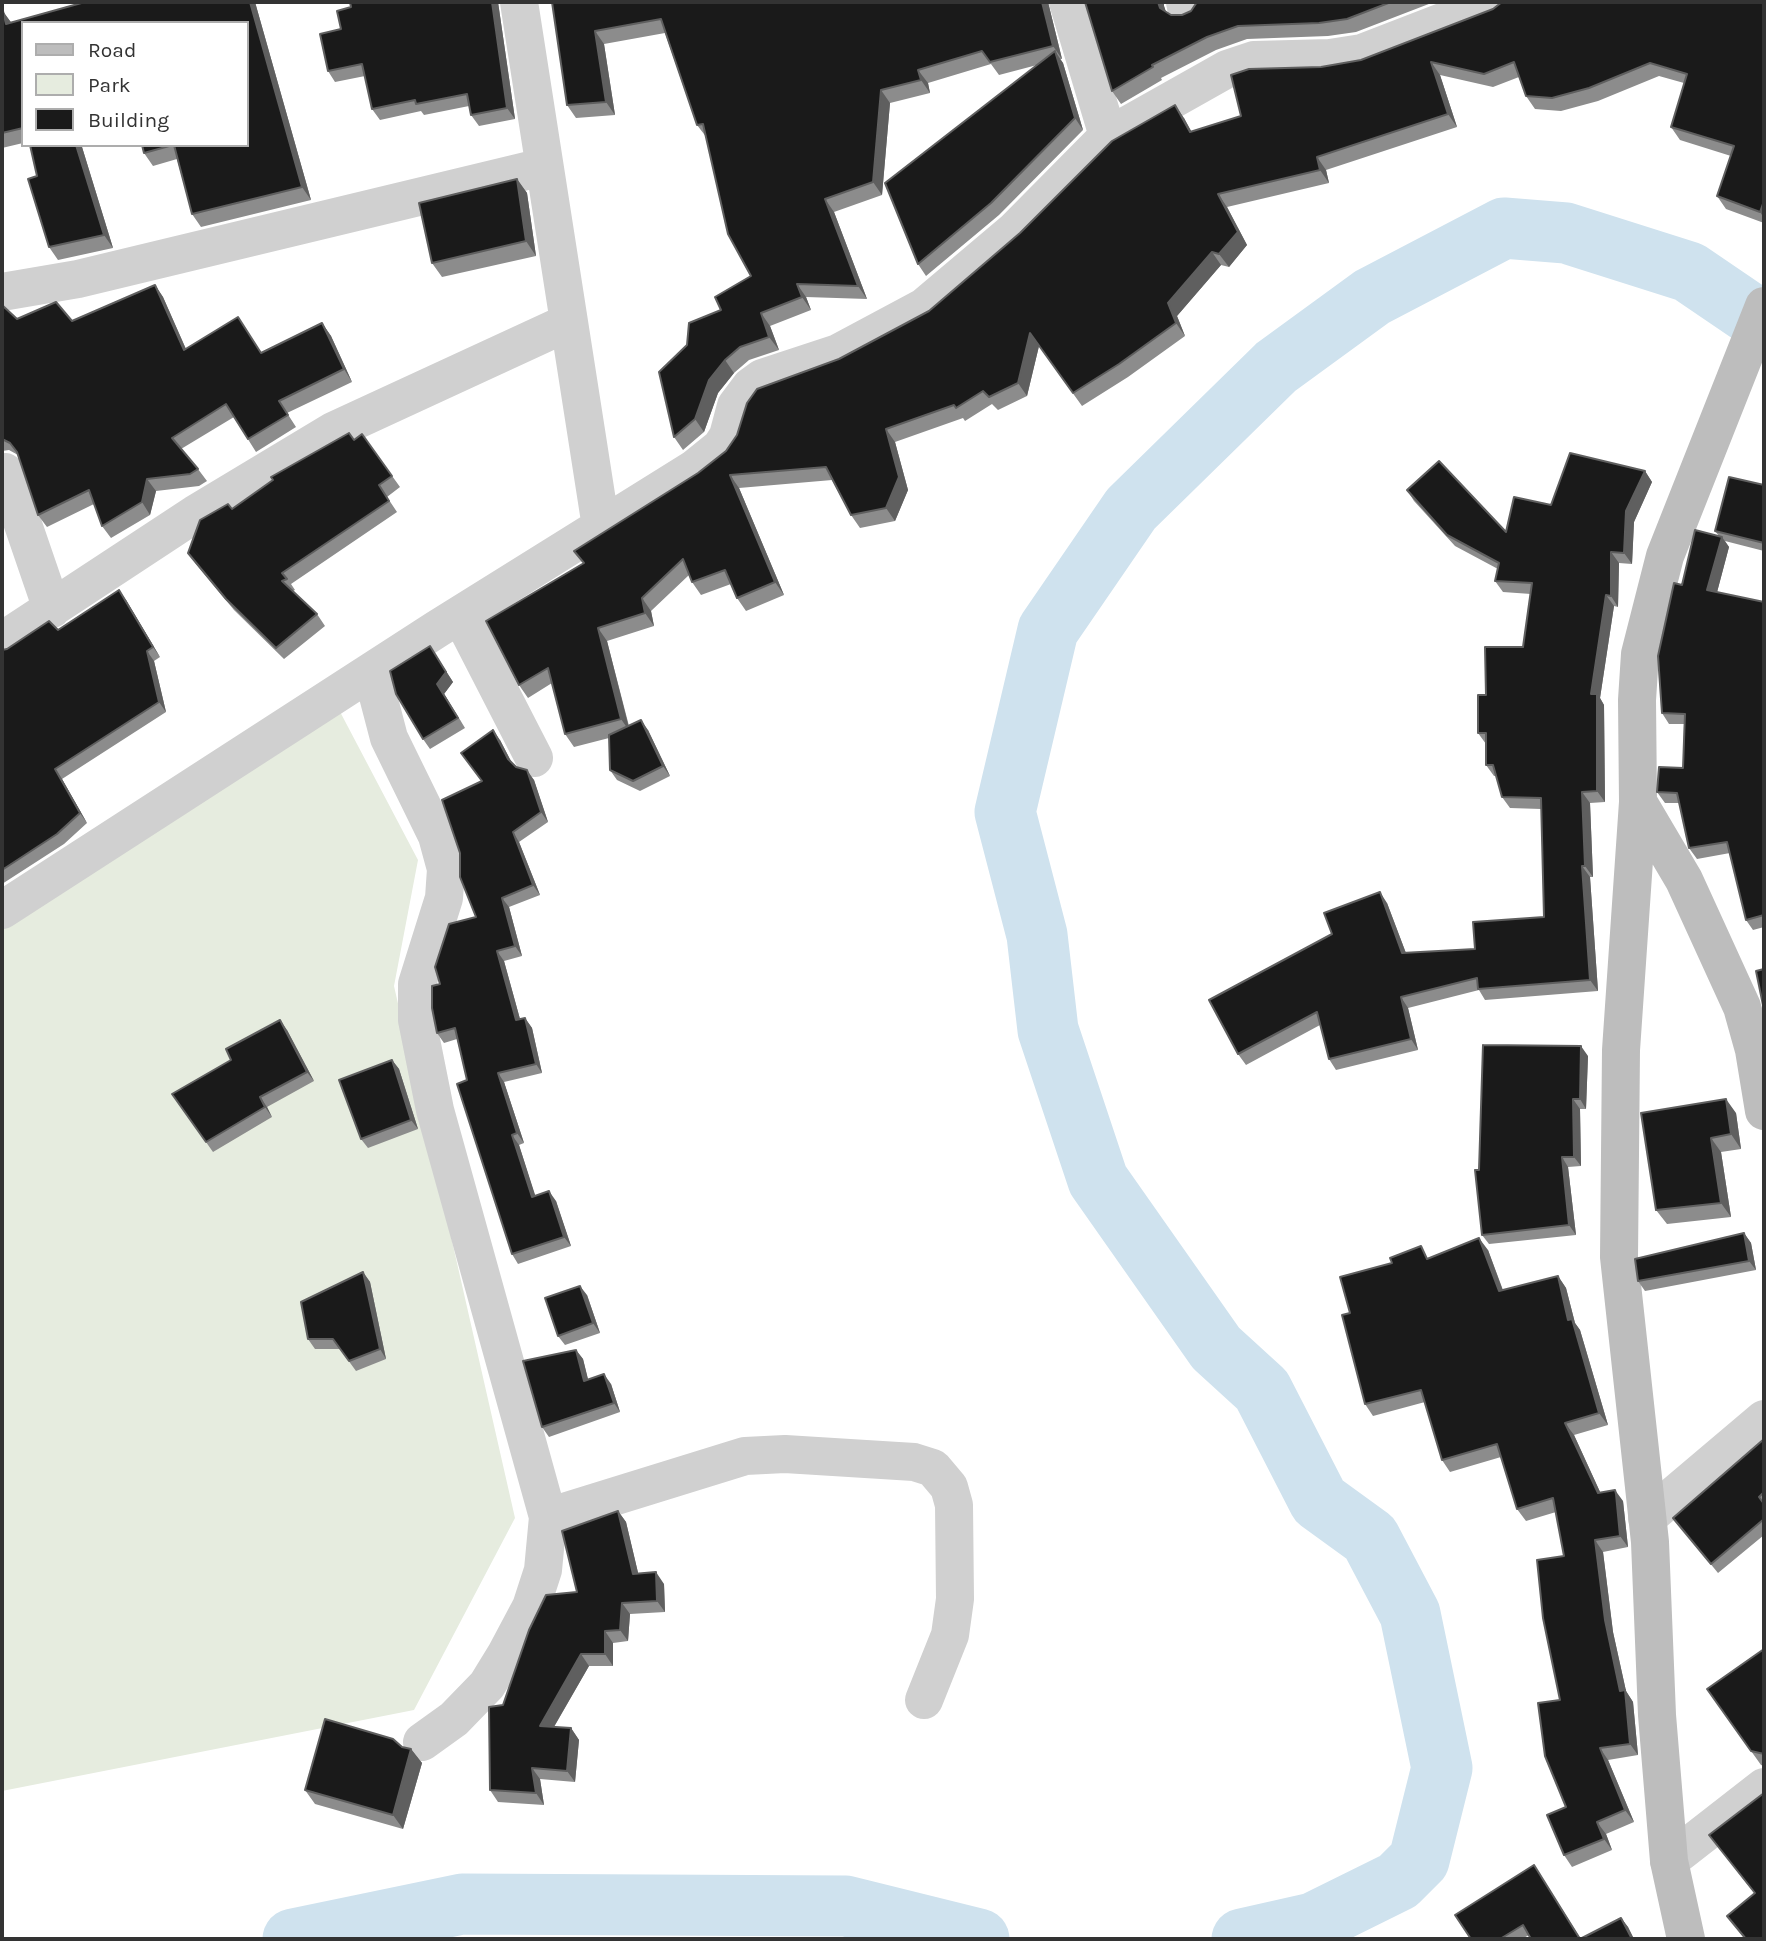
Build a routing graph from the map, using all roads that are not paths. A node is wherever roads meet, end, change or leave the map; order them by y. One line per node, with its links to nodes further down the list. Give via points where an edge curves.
1 (519, 2): 5 (street)
2 (1068, 2): 4 (street)
3 (1494, 2): 4 (street, via 1362,53 1254,60 1227,69)
4 (1108, 136): 10 (street, via 1014,230 924,307 838,353 762,378 742,397 728,436 713,455)
5 (543, 167): 6 (street, via 78,279); 8 (street)
6 (2, 292)
7 (1764, 306): 16 (street, via 1665,556 1640,654)
8 (567, 323): 10 (street); 11 (street, via 333,431 194,514)
9 (5, 472): 11 (street)
10 (601, 527): 12 (street)
11 (52, 609): 13 (street)
12 (461, 616): 14 (street); 15 (street)
13 (2, 641)
14 (372, 673): 17 (street); 21 (street, via 389,738 438,836 446,869 444,898 417,984 417,1020 435,1110)
15 (534, 758)
16 (1638, 802): 18 (street, via 1684,880); 22 (street, via 1621,1050 1618,1193 1619,1257)
17 (2, 909)
18 (1759, 1049): 19 (street)
19 (1764, 1111)
20 (1764, 1419): 22 (street)
21 (548, 1517): 23 (street, via 745,1456 901,1461 933,1468 949,1487 954,1506 956,1599 950,1635); 24 (street, via 543,1570 531,1606 506,1654 486,1685)
22 (1647, 1518): 26 (street)
23 (924, 1700)
24 (422, 1742)
25 (1764, 1787): 26 (street)
26 (1669, 1861): 27 (street)
27 (1686, 1939)

